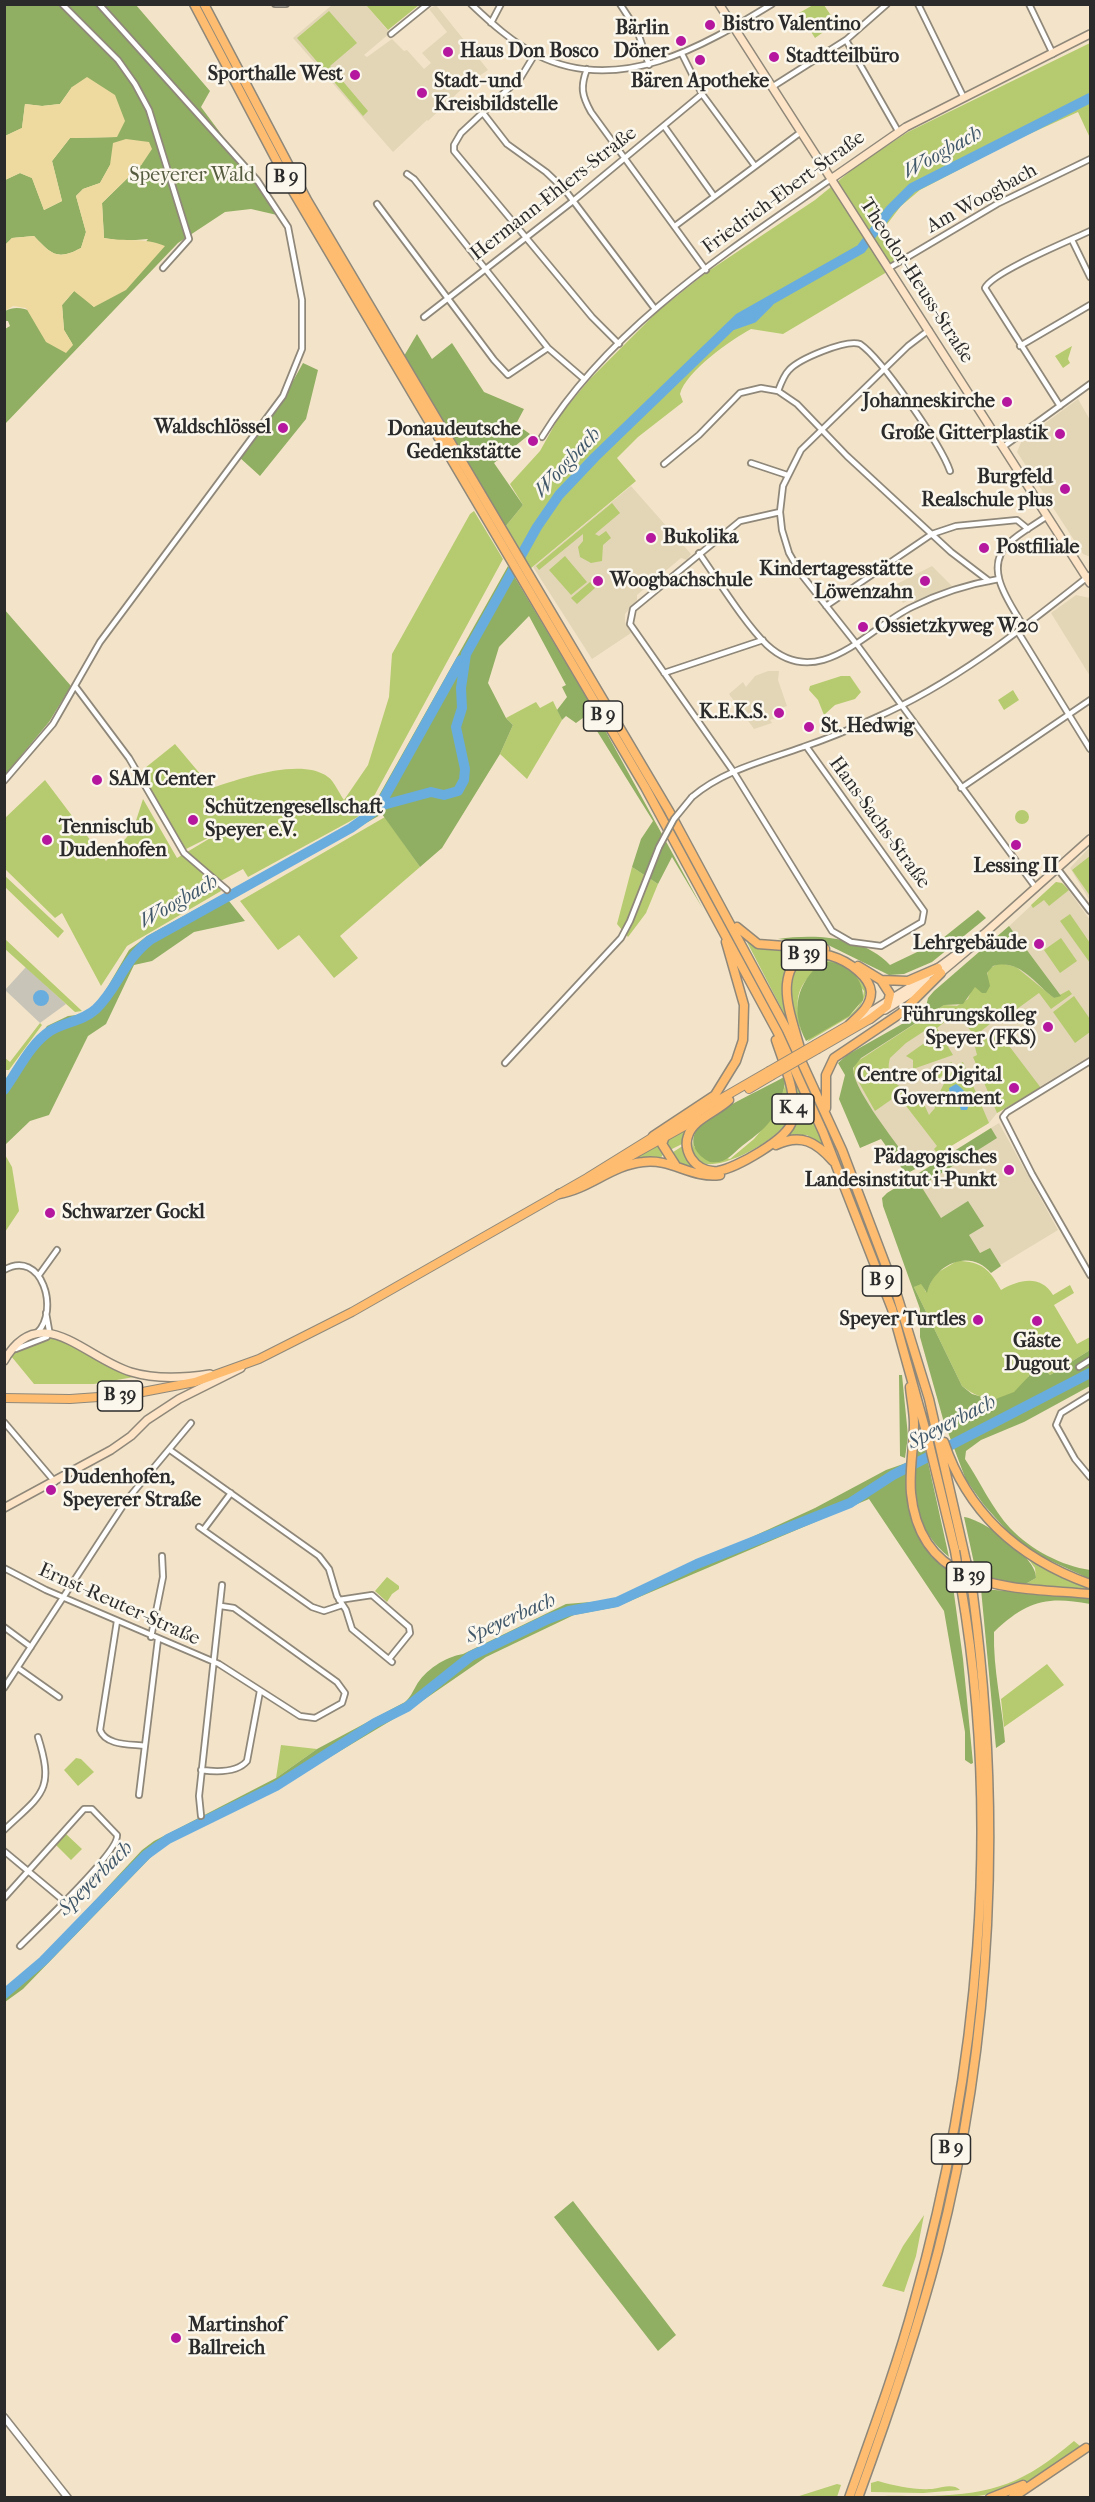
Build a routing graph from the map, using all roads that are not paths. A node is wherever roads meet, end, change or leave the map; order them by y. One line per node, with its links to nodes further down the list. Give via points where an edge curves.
1 (62, 4): 45 (street, via 118,60 148,110 189,238)
2 (99, 4): 86 (street, via 257,180 288,227 302,300 302,349 283,396 100,642)
3 (194, 4): 56 (highway, B 9, via 291,188)
4 (204, 4): 56 (highway, B 9)
5 (275, 4): 6 (street)
6 (286, 4)
7 (428, 4): 18 (street)
8 (471, 4): 16 (street)
9 (501, 4): 16 (street)
10 (620, 4): 24 (street, via 637,30)
11 (719, 4): 17 (main road, Theodor-Heuss-Straße)
12 (772, 4): 17 (street)
13 (887, 4): 20 (street)
14 (918, 4): 28 (street)
15 (1029, 4): 23 (street)
16 (491, 23): 21 (street)
17 (734, 28): 22 (street); 26 (main road, Theodor-Heuss-Straße)
18 (391, 34)
19 (1090, 34): 23 (main road, Friedrich-Ebert-Straße)
20 (846, 40): 26 (street); 31 (street)
21 (535, 54): 25 (street); 29 (street, via 521,77)
22 (682, 54): 24 (street); 27 (street)
23 (1053, 54): 28 (main road, Friedrich-Ebert-Straße)
24 (649, 65): 25 (street)
25 (587, 69): 33 (street, via 581,83 582,95)
26 (772, 87): 32 (main road, Theodor-Heuss-Straße)
27 (702, 94): 30 (street, Hermann-Ehlers-Straße); 35 (street)
28 (964, 98): 31 (main road, Friedrich-Ebert-Straße)
29 (483, 112): 39 (street, via 507,144 551,176); 43 (street, via 461,133 454,148)
30 (664, 126): 33 (street, Hermann-Ehlers-Straße); 38 (street)
31 (898, 131): 37 (main road, Friedrich-Ebert-Straße)
32 (801, 132): 35 (street); 37 (main road, Theodor-Heuss-Straße)
33 (625, 157): 39 (street, Hermann-Ehlers-Straße); 41 (street)
34 (1090, 159): 47 (street, Am Woogbach, via 996,204)
35 (755, 166): 38 (street)
36 (407, 174): 46 (street)
37 (831, 178): 47 (main road, Theodor-Heuss-Straße); 48 (street, Friedrich-Ebert-Straße)
38 (714, 196): 41 (street)
39 (573, 201): 43 (street, Hermann-Ehlers-Straße); 52 (street)
40 (377, 204): 50 (street)
41 (675, 226): 48 (street)
42 (1090, 231): 44 (street)
43 (525, 238): 46 (street, Hermann-Ehlers-Straße); 55 (street)
44 (1072, 240): 49 (street); 57 (street, via 996,277 985,288)
45 (163, 268)
46 (485, 268): 50 (street, Hermann-Ehlers-Straße); 58 (street)
47 (889, 268): 54 (main road, Theodor-Heuss-Straße)
48 (705, 270): 52 (street, Friedrich-Ebert-Straße)
49 (1090, 277)
50 (447, 299): 53 (street, Hermann-Ehlers-Straße); 58 (street, via 508,375)
51 (1090, 305): 57 (street)
52 (655, 309): 55 (street, Friedrich-Ebert-Straße)
53 (424, 317)
54 (929, 330): 60 (street); 67 (main road, Theodor-Heuss-Straße)
55 (619, 344): 61 (street, Friedrich-Ebert-Straße)
56 (387, 346): 59 (highway, B 9)
57 (1020, 346): 64 (street)
58 (548, 348): 61 (street)
59 (398, 366): 100 (highway, B 9, via 498,524); 101 (highway, B 9)
60 (884, 370): 63 (street, via 864,347 850,342 798,363 784,377); 65 (street); 70 (street, via 940,449)
61 (584, 379): 66 (street, Friedrich-Ebert-Straße)
62 (1090, 384): 64 (street)
63 (778, 391): 65 (street); 69 (street, via 761,388 740,393)
64 (1060, 406): 67 (street)
65 (822, 430): 71 (street, via 801,450); 75 (street)
66 (542, 437)
67 (1003, 447): 73 (main road, Theodor-Heuss-Straße)
68 (751, 463): 71 (street)
69 (664, 464)
70 (950, 471)
71 (787, 475): 72 (street)
72 (780, 512): 76 (street, via 740,521); 80 (street, via 789,553)
73 (1047, 516): 74 (street); 78 (main road, Theodor-Heuss-Straße)
74 (1028, 529): 75 (street, via 1017,520 956,526); 77 (street, via 1000,554)
75 (932, 534): 79 (street); 80 (street)
76 (699, 554): 83 (street); 85 (street, via 630,615 630,624)
77 (999, 579): 79 (street); 81 (street)
78 (1089, 579): 81 (street)
79 (989, 581): 84 (street, via 914,606)
80 (826, 606): 84 (street)
81 (1024, 627): 82 (street)
82 (1018, 632): 88 (street, via 955,676); 89 (street)
83 (763, 640): 84 (street, via 788,659 805,662 826,660); 85 (street)
84 (858, 645): 88 (street)
85 (664, 673): 92 (street)
86 (75, 686): 93 (street, via 53,724); 98 (street, via 129,758 183,852)
87 (1090, 700): 89 (street)
88 (902, 705): 90 (street); 94 (street)
89 (1070, 714): 91 (street); 94 (street)
90 (806, 746): 92 (street); 92 (street, Hans-Sachs-Straße, via 924,911 924,919 881,946 851,942 832,931)
91 (1090, 749)
92 (733, 771): 110 (street, bridge, via 692,797 674,819 621,938)
93 (4, 781)
94 (961, 788): 97 (street)
95 (1090, 838): 96 (main road, K 4)
96 (1057, 868): 97 (main road, K 4); 99 (street)
97 (1036, 888): 102 (main road, K 4)
98 (227, 890)
99 (1090, 912)
100 (729, 919): 103 (highway, B 9, via 758,944 825,949); 111 (highway, B 9)
101 (724, 929): 105 (highway, B 9); 116 (highway, B 39, via 744,1005 743,1040 736,1061 715,1095)
102 (939, 971): 103 (highway, B 9, via 908,981); 104 (main road, K 4); 106 (main road, K 4); 114 (highway, K 4, via 901,1012 834,1058 826,1075)
103 (881, 980): 104 (highway, via 890,994)
104 (890, 1002): 106 (highway); 107 (main road, K 4)
105 (766, 1011): 113 (highway, K 4, via 792,1092 790,1127 782,1137 738,1163 720,1171 706,1170 695,1164 687,1150 688,1134 693,1126); 118 (highway, B 9)
106 (870, 1019): 108 (main road, B 39)
107 (849, 1025): 108 (main road, B 39); 111 (highway, B 39, via 866,1009 871,998 867,979 858,970 823,953 807,953 796,960 786,986)
108 (817, 1047): 112 (main road, B 39, bridge)
109 (1090, 1061): 125 (street, via 1003,1117)
110 (505, 1063)
111 (807, 1073): 114 (highway, B 9)
112 (770, 1074): 113 (main road, B 39); 115 (main road, B 39)
113 (729, 1101): 117 (main road, B 39)
114 (826, 1114): 137 (highway, B 9, via 883,1255)
115 (678, 1123): 116 (main road, B 39); 117 (highway, B 39)
116 (653, 1136): 120 (main road, B 39)
117 (663, 1139): 119 (highway, via 664,1150); 120 (main road, B 39)
118 (837, 1165): 119 (highway, B 39, via 816,1144 800,1139 785,1141 720,1175 706,1177); 132 (highway, B 9, via 874,1258)
119 (676, 1166): 120 (highway, B 39, via 650,1161)
120 (606, 1169): 121 (highway, B 39)
121 (559, 1194): 129 (main road, B 39, via 321,1329)
122 (57, 1250): 124 (street)
123 (4, 1270): 124 (street, via 24,1266)
124 (39, 1275): 126 (street, via 46,1289)
125 (1090, 1275)
126 (47, 1311): 127 (street); 128 (street)
127 (37, 1333): 128 (main road); 130 (main road, via 16,1342)
128 (49, 1333): 130 (street, via 45,1338 23,1344); 134 (main road, via 143,1375 179,1378)
129 (259, 1359): 134 (main road, B 39); 143 (main road, via 179,1399 111,1450)
130 (5, 1360)
131 (1090, 1360): 133 (street)
132 (909, 1366): 141 (highway, B 9, via 928,1439); 150 (highway, B 39, via 914,1423 911,1493 922,1529 940,1556 966,1576 995,1586)
133 (1079, 1367)
134 (232, 1370): 136 (main road, B 39, via 195,1382 127,1395)
135 (1090, 1395): 142 (street, via 1061,1413 1056,1425)
136 (4, 1398)
137 (929, 1399): 141 (highway, B 39)
138 (4, 1422): 143 (street)
139 (191, 1423): 140 (street)
140 (170, 1450): 144 (street); 151 (street, via 126,1501)
141 (943, 1463): 148 (highway, B 39, via 1003,1535 1048,1566); 166 (highway, B 9, bridge); 166 (highway, B 9, bridge, via 973,1595)
142 (1090, 1477)
143 (55, 1483): 145 (main road)
144 (231, 1493): 152 (street, via 319,1556 329,1569); 152 (street, via 201,1528 316,1609 333,1609)
145 (4, 1508)
146 (162, 1556): 156 (street, via 163,1577)
147 (4, 1568): 151 (street, Ernst-Reuter-Straße)
148 (1090, 1584)
149 (222, 1585): 153 (street)
150 (1090, 1594)
151 (63, 1598): 154 (street, Ernst-Reuter-Straße); 158 (street)
152 (341, 1602): 152 (street, via 372,1595 409,1627 410,1633 391,1660 352,1629)
153 (221, 1606): 159 (street); 162 (street, via 234,1608 337,1682 345,1697 332,1711 310,1719)
154 (117, 1621): 156 (street, Ernst-Reuter-Straße); 165 (street, via 100,1730 109,1741)
155 (4, 1627): 158 (street)
156 (151, 1636): 157 (street, Ernst-Reuter-Straße)
157 (158, 1639): 159 (street, Ernst-Reuter-Straße); 165 (street)
158 (31, 1647): 160 (street)
159 (212, 1662): 162 (street); 167 (street, Ernst-Reuter-Straße)
160 (18, 1668): 161 (street); 163 (street)
161 (4, 1688)
162 (260, 1691): 167 (street, via 247,1761 232,1770)
163 (59, 1697)
164 (38, 1737): 171 (street, via 47,1777 44,1789)
165 (146, 1746): 169 (street)
166 (983, 1746): 168 (highway, B 9)
167 (201, 1770): 170 (street, Ernst-Reuter-Straße)
168 (984, 1773): 181 (highway, B 9, via 977,1956 946,2176 914,2304); 182 (highway, B 9, via 990,1875 985,1968 955,2178 924,2304)
169 (139, 1795)
170 (201, 1816)
171 (4, 1830)
172 (4, 1851): 173 (street)
173 (27, 1871): 174 (street); 175 (street); 175 (street, via 81,1812 92,1809 114,1832 117,1842)
174 (4, 1898)
175 (64, 1901): 176 (street)
176 (20, 1946)
177 (4, 2417): 180 (street)
178 (1088, 2446): 179 (highway)
179 (1040, 2478): 183 (highway); 184 (highway)
180 (68, 2498)
181 (849, 2498)
182 (858, 2498)
183 (990, 2498)
184 (1012, 2498)

